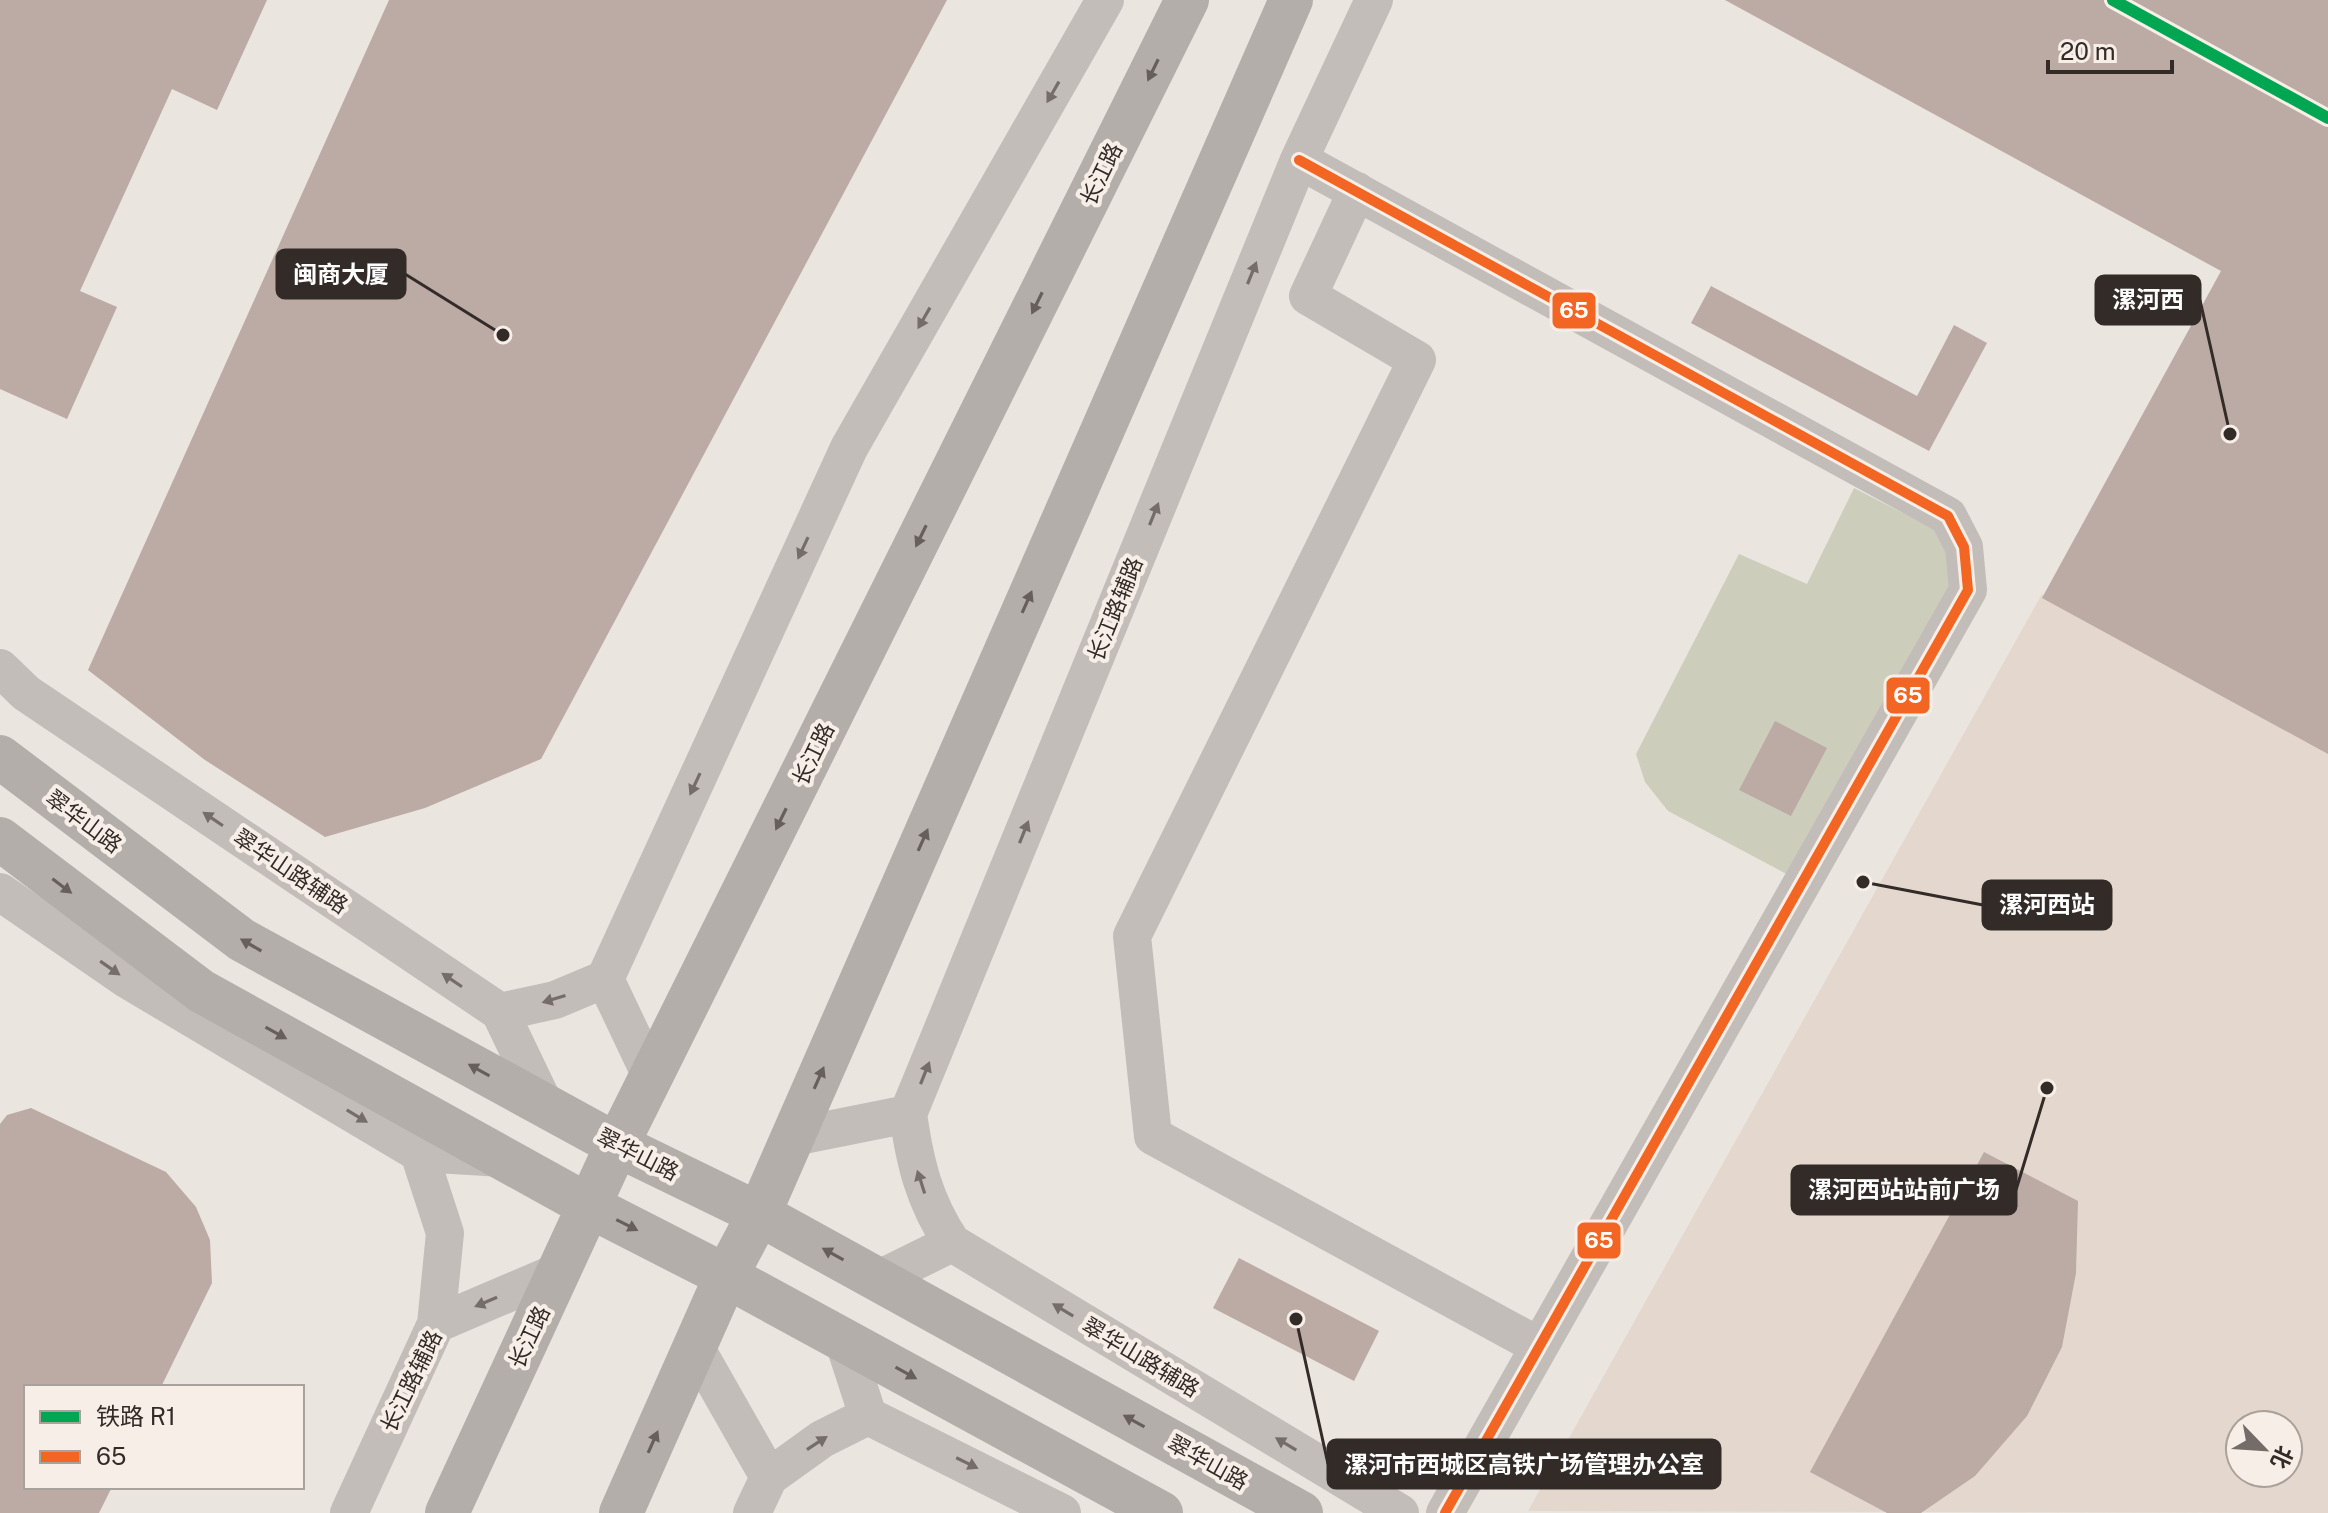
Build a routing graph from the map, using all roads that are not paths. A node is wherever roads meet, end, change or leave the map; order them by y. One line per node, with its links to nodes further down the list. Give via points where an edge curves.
1 (1105, 0): 11 (street, one-way to 11, via 849,448)
2 (1187, 0): 13 (main road, 长江路, one-way to 13)
3 (1291, 0): 16 (main road, one-way to 3)
4 (1374, 0): 5 (street, 长江路辅路)
5 (1299, 160): 6 (street); 15 (street, 长江路辅路, one-way to 5)
6 (1357, 191): 28 (street, via 1308,296 1417,360 1132,936 1153,1136); 28 (street, via 1948,516 1964,547 1968,590)
7 (0, 668): 12 (street, 翠华山路辅路, one-way to 7, via 26,693)
8 (0, 757): 14 (main road, 翠华山路, one-way to 8, via 242,940)
9 (0, 839): 19 (main road, one-way to 19, via 201,991)
10 (0, 892): 18 (street, one-way to 18, via 128,980)
11 (605, 979): 12 (street, one-way to 12, via 555,1000); 13 (street)
12 (500, 1012): 14 (street)
13 (652, 1078): 17 (main road, 长江路)
14 (545, 1106): 17 (main road, 翠华山路)
15 (908, 1114): 16 (street); 22 (street, one-way to 15, via 931,1213 917,1173)
16 (793, 1137): 21 (main road)
17 (617, 1145): 20 (main road, 长江路); 21 (main road, 翠华山路)
18 (419, 1153): 19 (street); 26 (street, via 445,1233)
19 (505, 1158): 20 (main road)
20 (589, 1206): 23 (main road, 长江路); 24 (main road, one-way to 24)
21 (759, 1214): 24 (main road); 25 (main road, 翠华山路, one-way to 21)
22 (952, 1243): 25 (street); 39 (street, 翠华山路辅路, one-way to 22)
23 (558, 1272): 26 (street, 长江路辅路, one-way to 26); 33 (main road, 长江路)
24 (726, 1276): 27 (main road); 29 (main road)
25 (879, 1279): 38 (main road, 翠华山路, one-way to 25)
26 (436, 1324): 32 (street, 长江路辅路)
27 (843, 1339): 30 (street); 37 (main road, one-way to 37)
28 (1537, 1345): 40 (street)
29 (695, 1347): 31 (street); 34 (main road, one-way to 29)
30 (868, 1416): 31 (street, one-way to 30, via 822,1439); 36 (street, one-way to 36)
31 (769, 1477): 35 (street)
32 (349, 1513)
33 (447, 1513)
34 (621, 1513)
35 (752, 1513)
36 (1062, 1513)
37 (1161, 1513)
38 (1301, 1513)
39 (1400, 1513)
40 (1445, 1513)

